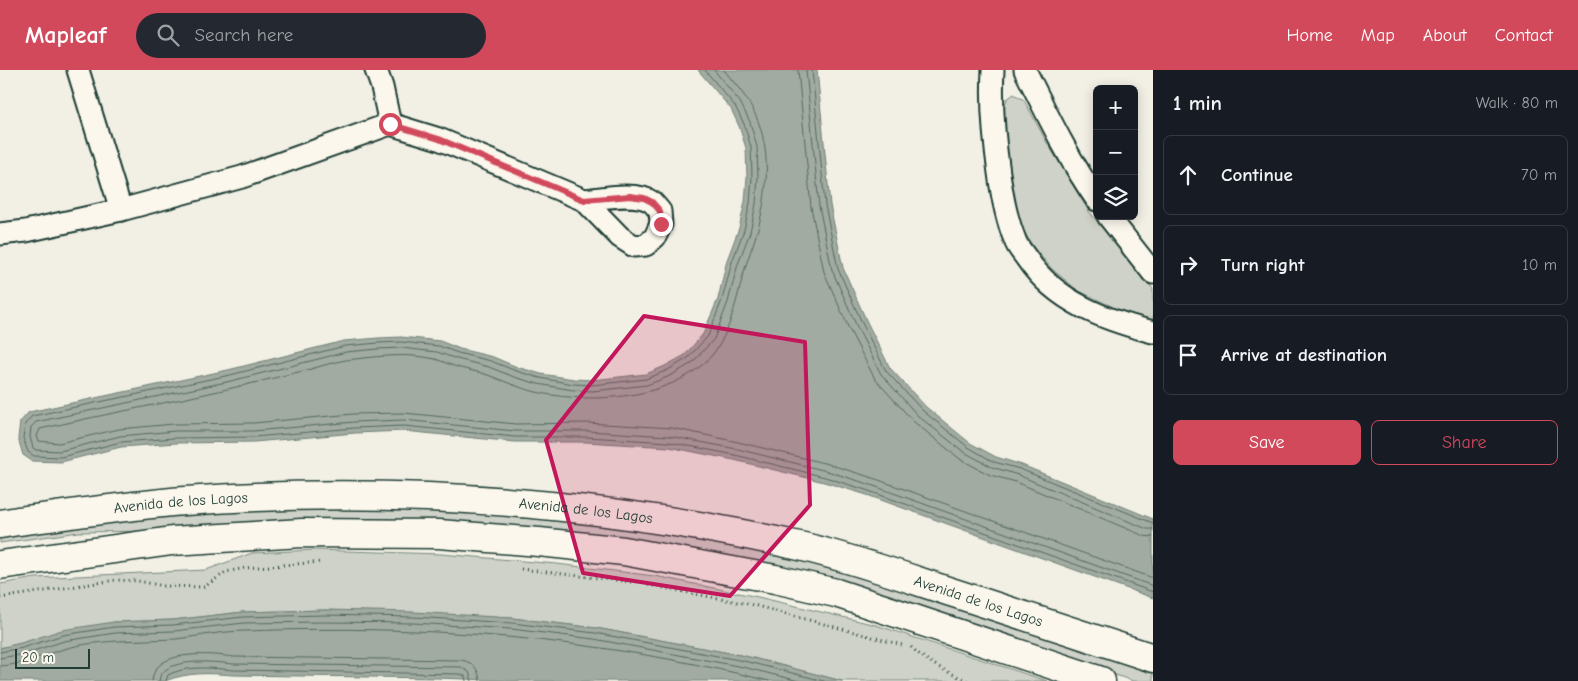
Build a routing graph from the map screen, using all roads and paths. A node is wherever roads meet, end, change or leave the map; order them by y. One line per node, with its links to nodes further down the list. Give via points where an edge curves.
1 (78, 70): 8 (street)
2 (376, 70): 5 (street)
3 (993, 70): 12 (street, via 994,141 1004,206 1015,242 1034,270 1057,292 1086,310)
4 (1025, 70): 6 (street)
5 (390, 124): 7 (street, via 439,139); 8 (street, via 242,177)
6 (1093, 194)
7 (584, 200)
8 (121, 210): 10 (street)
9 (1111, 220): 11 (street)
10 (0, 234)
11 (1153, 273)
12 (1153, 332)
13 (0, 524): 20 (street, Avenida de los Lagos, via 184,501 324,495 578,507 701,526 806,548)
14 (324, 562): 17 (path, via 245,568 226,572 204,587 116,580)
15 (0, 565): 22 (street, via 172,541 302,533 439,534 540,542 633,553 836,593)
16 (513, 568): 18 (path, via 638,583 753,605)
17 (0, 598)
18 (911, 647): 19 (path); 21 (path, via 923,658)
19 (920, 649)
20 (1153, 658)
21 (968, 681)
22 (1100, 681)

